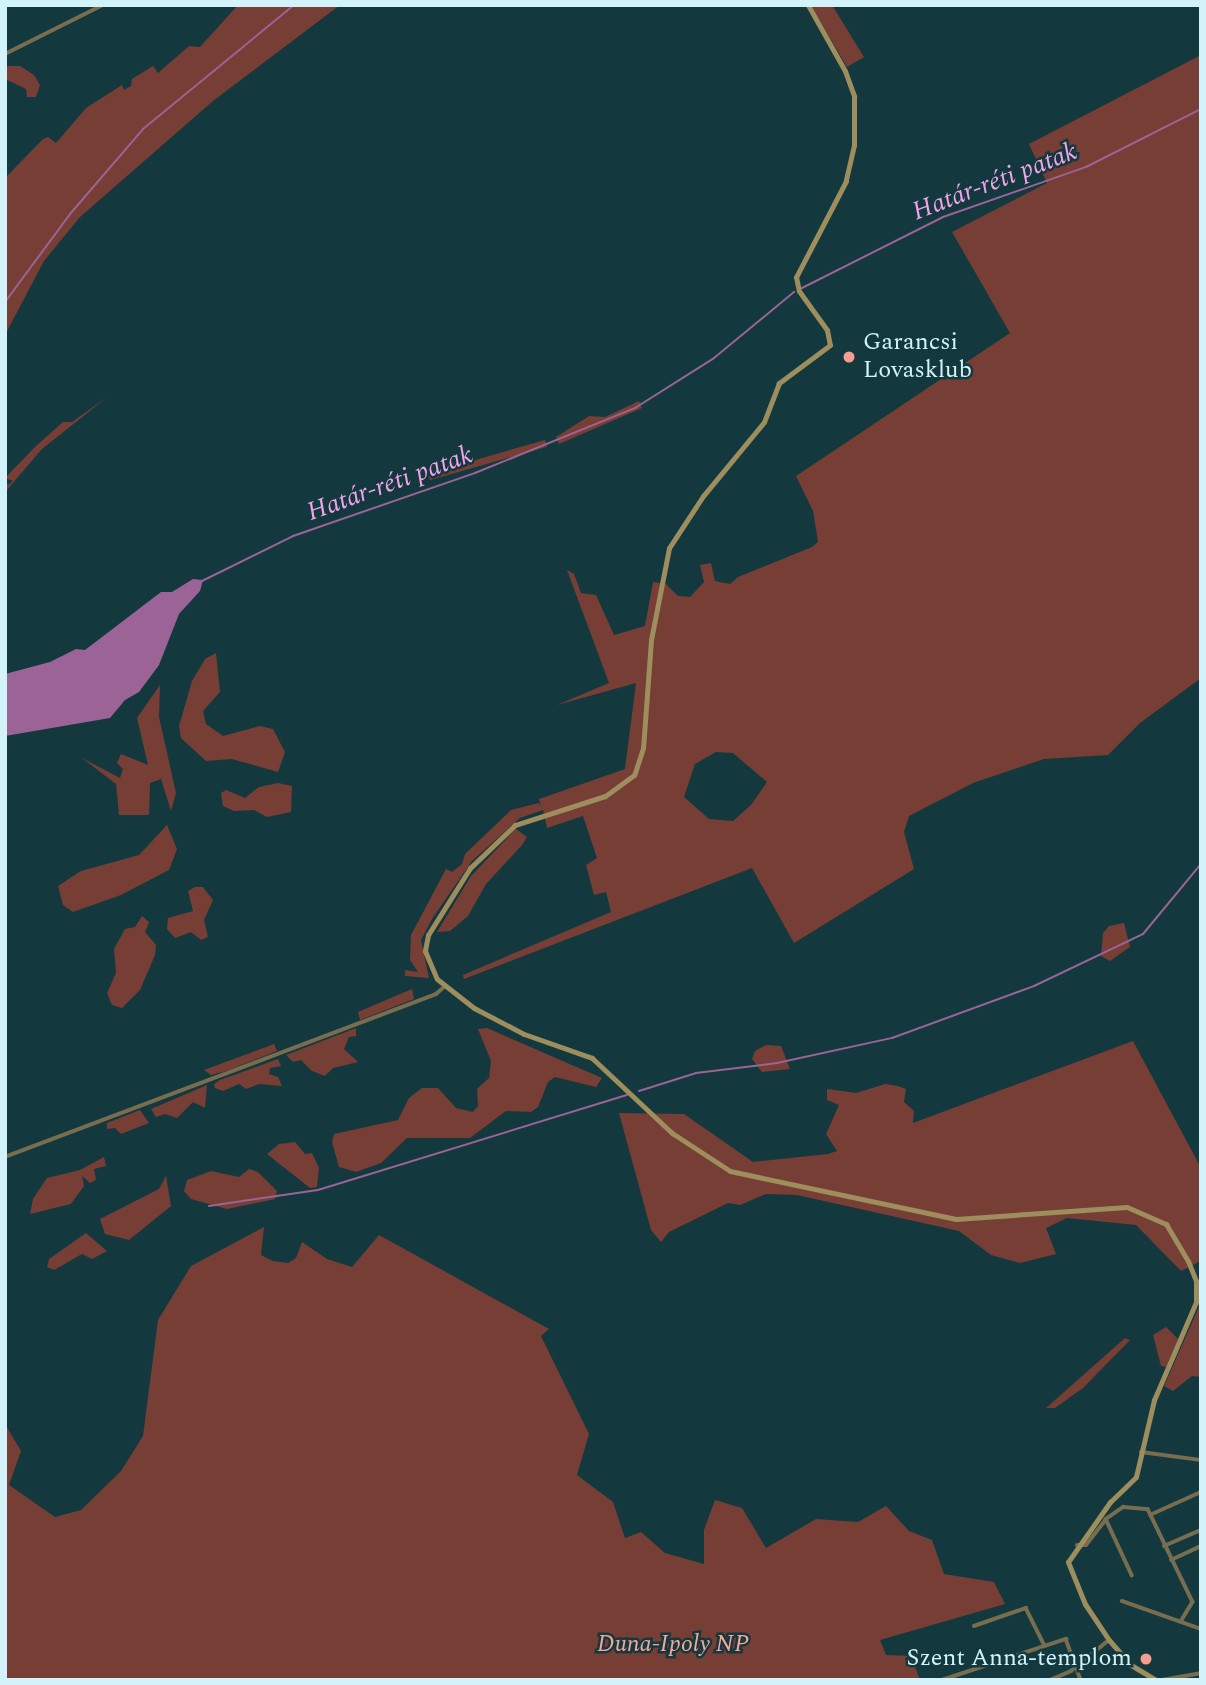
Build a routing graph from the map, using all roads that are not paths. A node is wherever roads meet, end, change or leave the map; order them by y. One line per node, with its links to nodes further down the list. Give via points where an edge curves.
1 (103, 5): 3 (street)
2 (808, 5): 4 (main road, via 852,87 855,129 839,199 800,266 797,285 827,330 830,345 779,383 764,422 703,496 669,548 651,640 643,748 634,775 604,796 523,820 470,868 426,940 427,958)
3 (5, 53)
4 (444, 986): 5 (street, via 435,995); 6 (main road, via 503,1026 592,1058 672,1133 730,1171 956,1219 1107,1207 1154,1215 1179,1241 1197,1293 1154,1400)
5 (5, 1157)
6 (1142, 1452): 7 (street); 12 (main road, via 1133,1482 1110,1502)
7 (1201, 1460)
8 (1201, 1492): 9 (street)
9 (1150, 1515): 10 (street, via 1146,1508 1130,1505); 13 (street)
10 (1106, 1519): 12 (street, via 1086,1545); 16 (street)
11 (1201, 1530): 13 (street)
12 (1077, 1545): 21 (main road, via 1068,1562 1073,1579)
13 (1164, 1546): 15 (street)
14 (1201, 1546): 15 (street)
15 (1171, 1560): 18 (street, via 1193,1602)
16 (1132, 1575)
17 (1122, 1601): 18 (street)
18 (1181, 1622): 20 (street)
19 (974, 1626): 22 (street, via 1026,1608)
20 (1201, 1629)
21 (1109, 1640): 23 (street); 28 (main road, via 1131,1665)
22 (1044, 1644): 23 (street, via 1066,1639); 25 (street)
23 (1074, 1668): 26 (street); 27 (street)
24 (1201, 1673): 29 (street)
25 (942, 1680)
26 (1050, 1680)
27 (1081, 1680)
28 (1156, 1680)
29 (1162, 1680)

